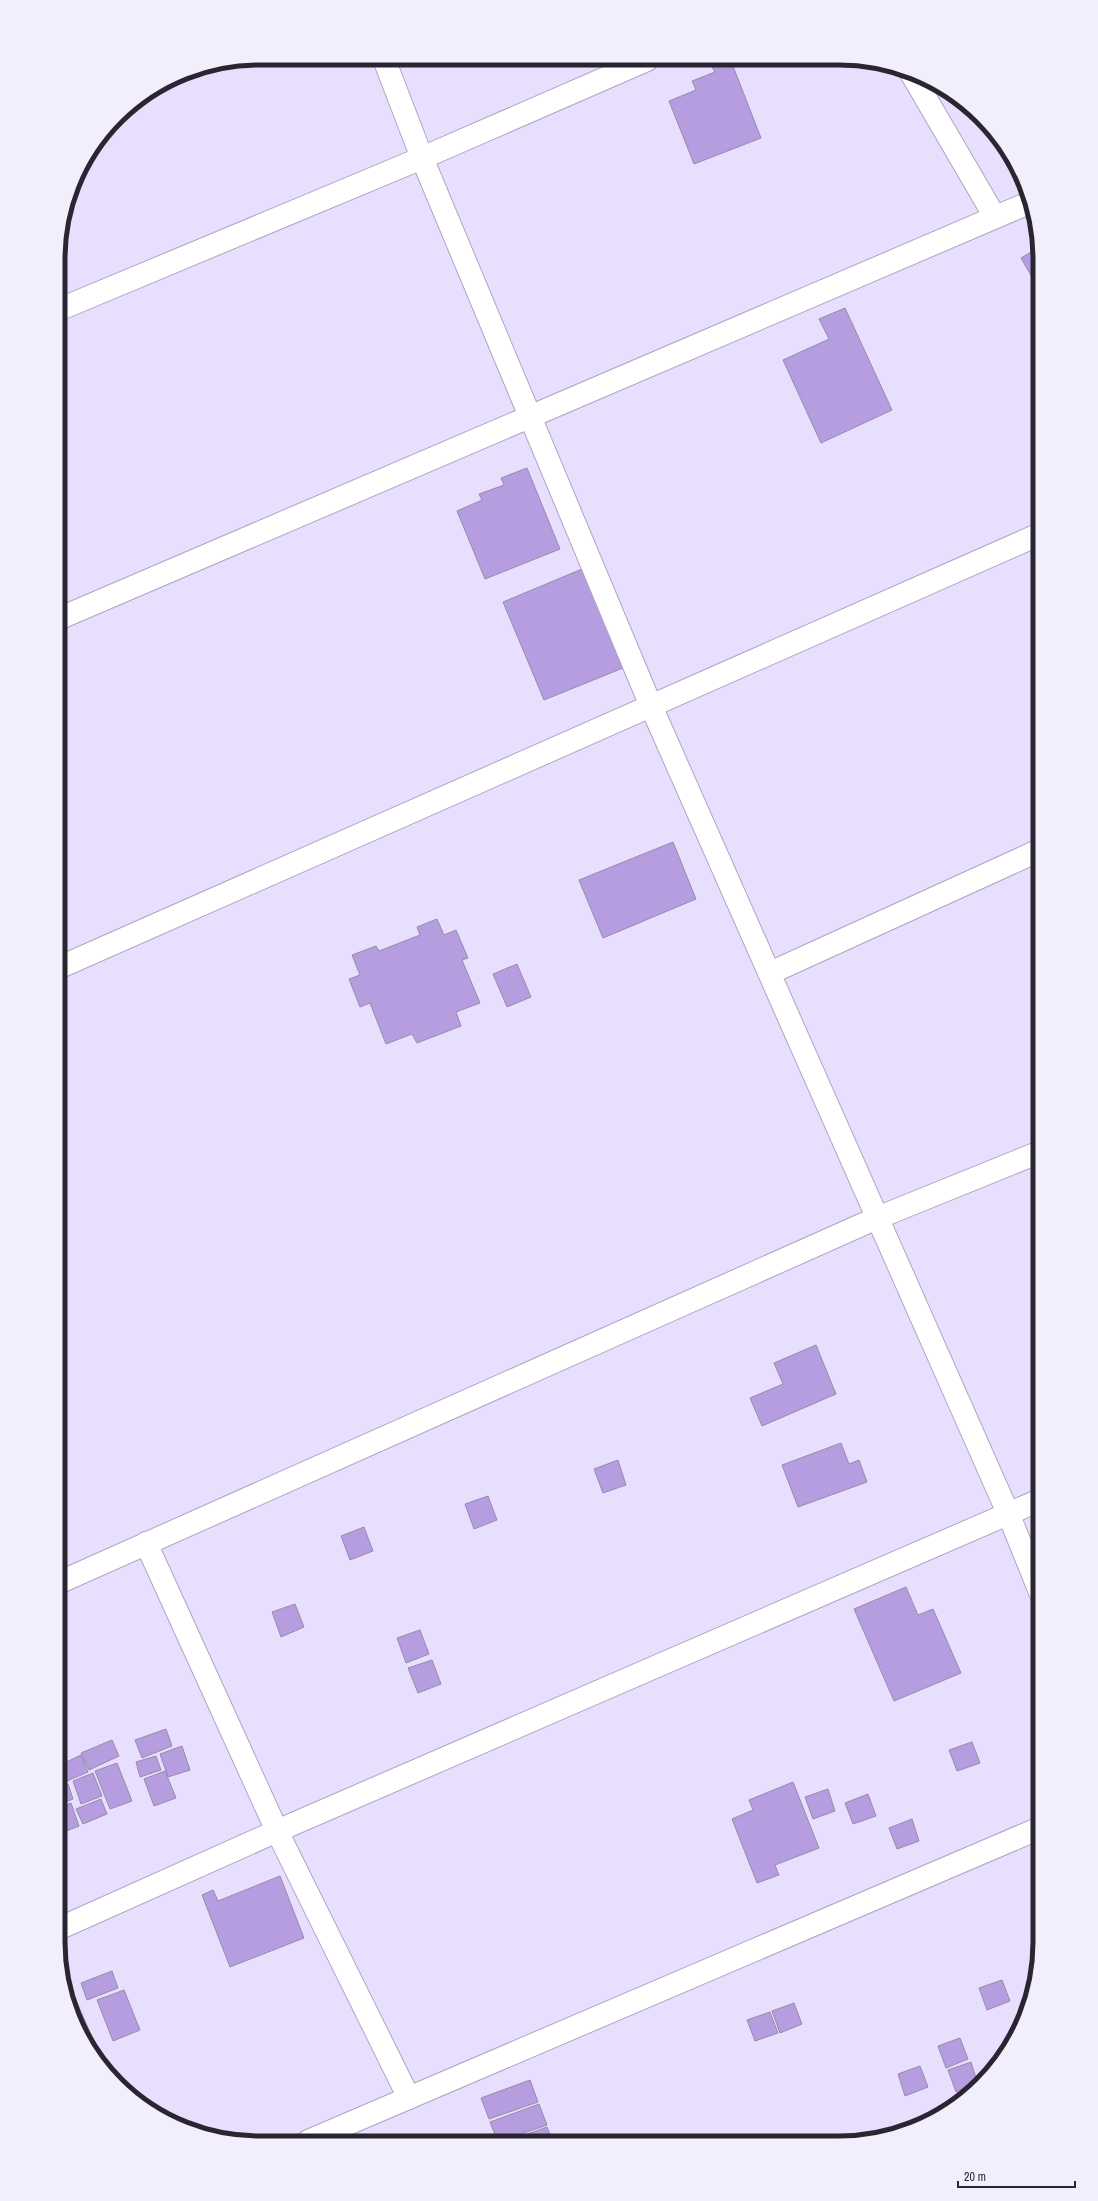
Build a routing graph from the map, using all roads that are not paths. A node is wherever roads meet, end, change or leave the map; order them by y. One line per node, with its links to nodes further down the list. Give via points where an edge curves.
1 (386, 65): 4 (street)
2 (636, 65): 4 (street)
3 (916, 81): 6 (street)
4 (422, 158): 7 (street); 8 (street)
5 (1025, 204): 6 (street)
6 (995, 217): 8 (street)
7 (65, 307)
8 (530, 417): 10 (street); 11 (street)
9 (1033, 537): 11 (street)
10 (65, 616)
11 (651, 706): 13 (street); 14 (street)
12 (1033, 853): 14 (street)
13 (65, 965)
14 (770, 973): 16 (street)
15 (1033, 1155): 16 (street)
16 (877, 1218): 18 (street); 19 (street)
17 (1033, 1503): 18 (street)
18 (1008, 1513): 20 (street); 22 (street)
19 (146, 1543): 21 (street); 22 (street)
20 (1033, 1575)
21 (65, 1579)
22 (277, 1831): 24 (street); 25 (street)
23 (1033, 1831): 25 (street)
24 (65, 1926)
25 (409, 2098): 26 (street)
26 (322, 2136)

